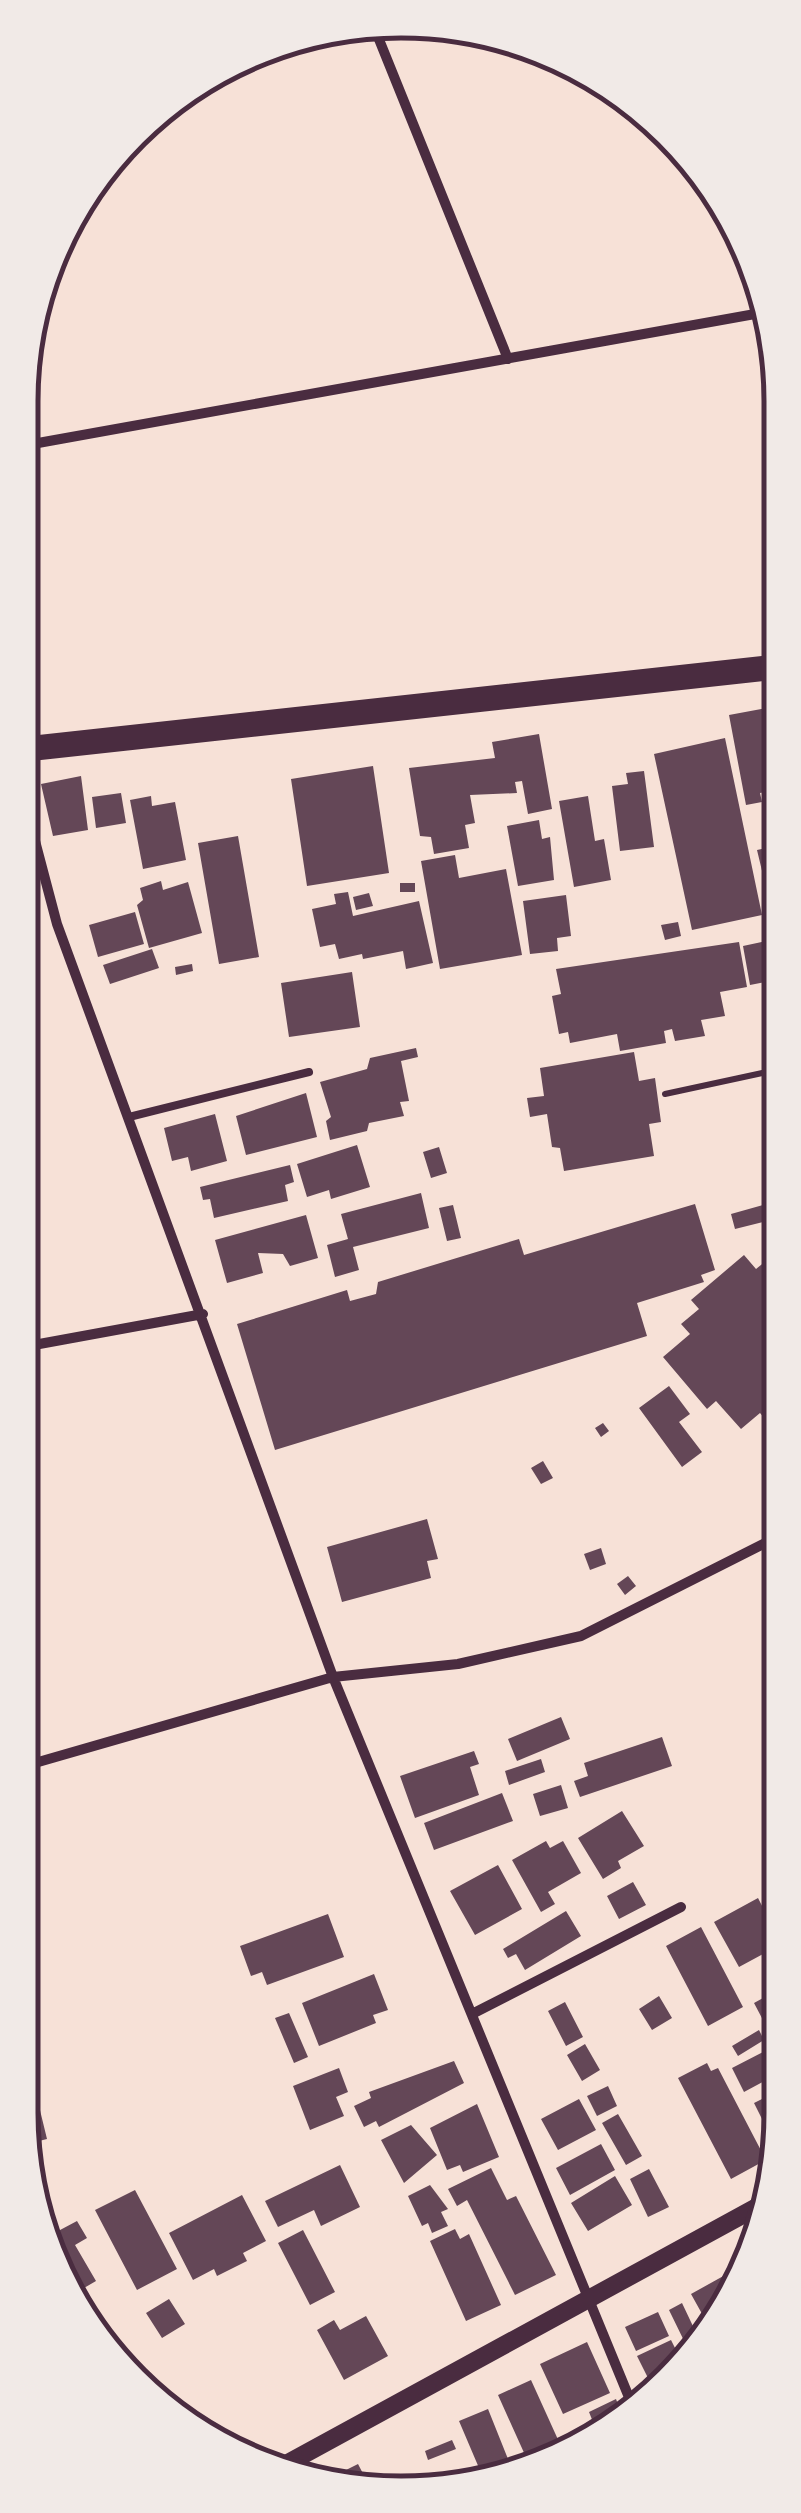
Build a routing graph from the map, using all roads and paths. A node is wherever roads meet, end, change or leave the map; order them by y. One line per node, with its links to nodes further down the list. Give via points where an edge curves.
1 (378, 38): 3 (street)
2 (753, 314): 3 (street)
3 (508, 358): 4 (street)
4 (38, 443)
5 (764, 668): 6 (main road)
6 (38, 748)
7 (38, 848): 11 (street, via 58,924)
8 (309, 1072): 11 (lane)
9 (764, 1073): 10 (path)
10 (666, 1094)
11 (130, 1117): 12 (street)
12 (203, 1314): 13 (street); 15 (street)
13 (38, 1344)
14 (764, 1544): 15 (street, via 581,1636 458,1664)
15 (333, 1676): 16 (street); 18 (street)
16 (38, 1762)
17 (681, 1908): 18 (street)
18 (472, 2014): 20 (street)
19 (750, 2211): 20 (street)
20 (587, 2298): 21 (street); 22 (street)
21 (628, 2394)
22 (295, 2459)

